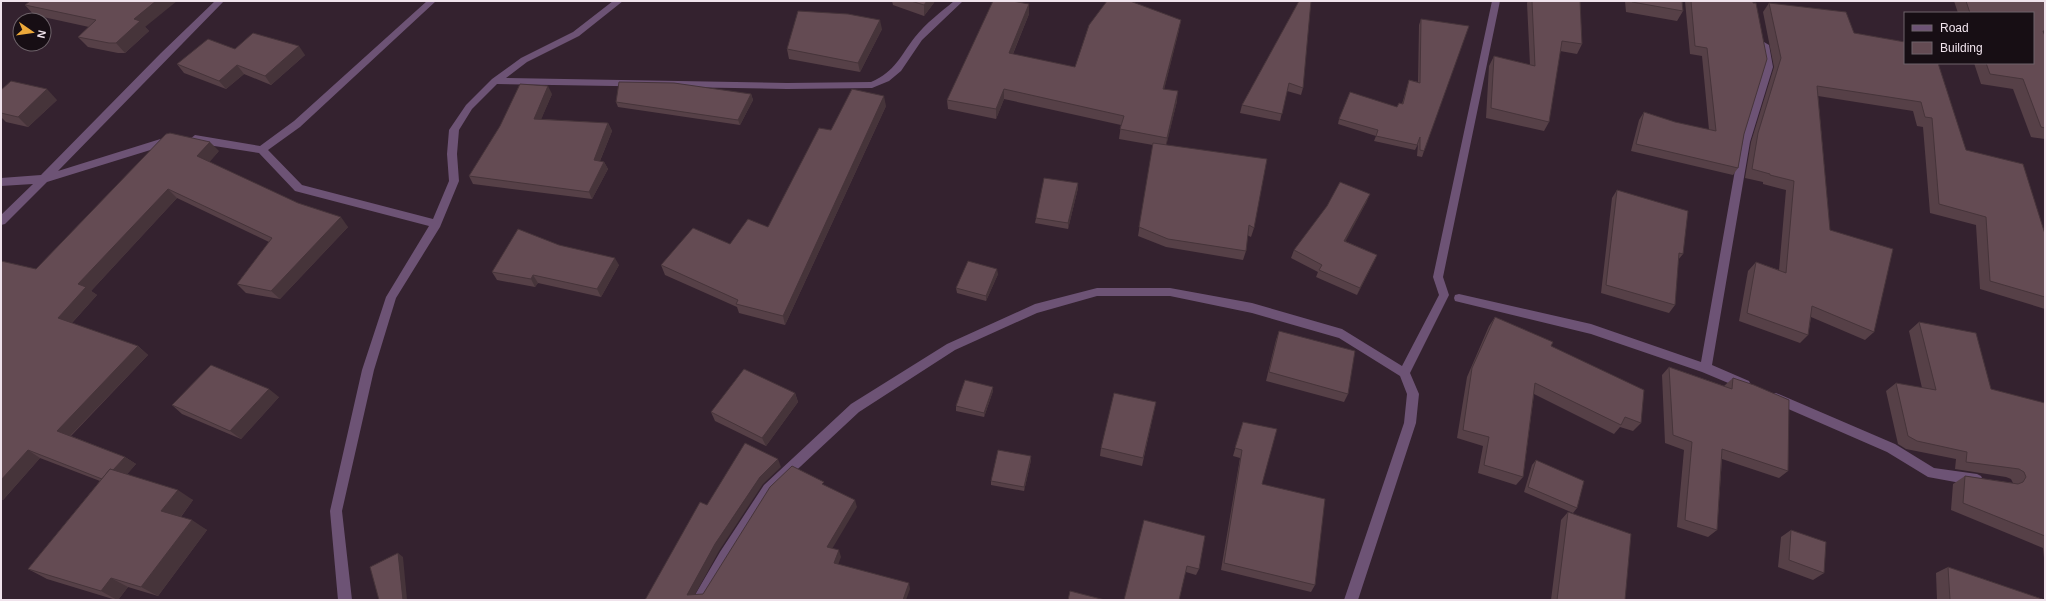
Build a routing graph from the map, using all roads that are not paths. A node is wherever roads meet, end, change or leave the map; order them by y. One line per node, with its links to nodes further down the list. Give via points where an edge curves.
1 (220, 1): 9 (street)
2 (432, 1): 8 (street, via 297,124)
3 (620, 1): 7 (street, via 576,34 524,60)
4 (959, 1): 7 (street, via 919,38 898,69 872,86)
5 (1496, 1): 15 (street, via 1438,277 1444,295)
6 (1763, 37): 14 (street, via 1768,66 1745,142)
7 (495, 81): 12 (street, via 468,107 454,130 454,181)
8 (262, 150): 9 (street, via 183,138); 12 (street, via 300,188)
9 (45, 179): 10 (street); 11 (street)
10 (1, 182)
11 (1, 221)
12 (436, 224): 17 (street, via 391,297 368,370 336,511)
13 (1459, 298): 14 (street, via 1591,329)
14 (1706, 368): 16 (street, via 1891,448 1932,473)
15 (1404, 374): 18 (street, via 1342,334 1252,308 1170,292 1098,292 1035,309 952,348 855,408 768,489); 19 (street, via 1413,394 1410,423)
16 (1991, 482)
17 (345, 600)
18 (699, 600)
19 (1351, 600)

